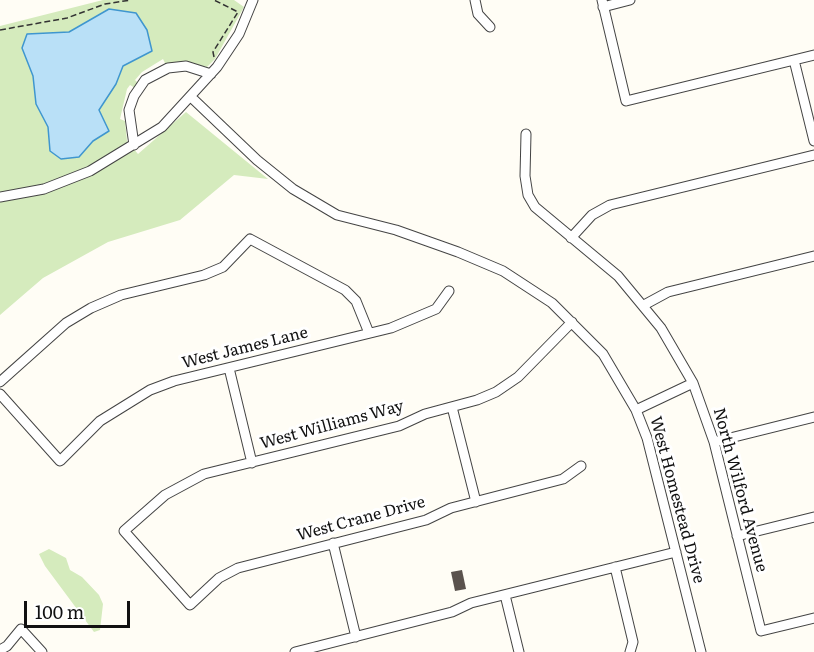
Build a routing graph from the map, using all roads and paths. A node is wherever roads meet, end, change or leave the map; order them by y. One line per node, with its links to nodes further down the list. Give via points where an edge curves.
1 (131, 0): 8 (path, via 105,4 68,18)
2 (214, 0): 11 (path, via 238,12 213,52)
3 (253, 0): 12 (street, via 239,34)
4 (475, 0): 7 (street, via 478,14)
5 (630, 0): 6 (street)
6 (602, 3): 10 (street, via 626,101)
7 (490, 27)
8 (0, 30)
9 (814, 55): 10 (street)
10 (794, 60): 15 (street)
11 (210, 64)
12 (211, 74): 13 (street); 16 (street, via 186,66 168,68 145,80 129,110)
13 (191, 97): 16 (street, via 162,127); 23 (street, West Homestead Drive, via 256,160 330,211 444,247 503,271)
14 (526, 134): 19 (street, North Wilford Avenue, via 528,195 535,207)
15 (814, 141)
16 (134, 145): 18 (street, via 90,171 44,189)
17 (814, 155): 19 (street, via 610,205 592,215)
18 (0, 197)
19 (571, 238): 22 (street, North Wilford Avenue, via 618,276)
20 (814, 255): 22 (street, via 668,292)
21 (449, 291): 24 (street, West James Lane, via 436,309)
22 (644, 305): 27 (street, North Wilford Avenue)
23 (572, 322): 29 (street, West Williams Way, via 518,377 496,392); 30 (street, West Homestead Drive, via 603,354)
24 (369, 333): 25 (street, West James Lane); 26 (street, via 356,301 345,290 249,239 223,267 121,295 91,308 66,323)
25 (229, 368): 28 (street, West James Lane, via 174,381 128,401 100,421 60,461); 33 (street)
26 (0, 382)
27 (693, 383): 30 (street); 32 (street, North Wilford Avenue)
28 (0, 394)
29 (452, 407): 33 (street, West Williams Way, via 399,426); 35 (street)
30 (636, 410): 39 (street, West Homestead Drive, via 650,448)
31 (814, 417): 32 (street)
32 (714, 442): 37 (street, North Wilford Avenue)
33 (252, 463): 42 (street, West Williams Way, via 184,483 124,531)
34 (581, 466): 35 (street, West Crane Drive, via 563,479)
35 (476, 502): 38 (street, West Crane Drive, via 426,520)
36 (814, 517): 37 (street)
37 (737, 536): 43 (street, North Wilford Avenue, via 761,631)
38 (333, 543): 42 (street, West Crane Drive, via 238,568 219,578); 44 (street)
39 (676, 552): 40 (street); 50 (street, West Homestead Drive)
40 (615, 567): 41 (street); 49 (street, via 633,642)
41 (505, 595): 44 (street); 48 (street)
42 (190, 605)
43 (814, 618)
44 (356, 637): 47 (street)
45 (0, 650): 46 (street, via 21,629)
46 (42, 652)
47 (295, 652)
48 (519, 652)
49 (630, 652)
50 (701, 652)

